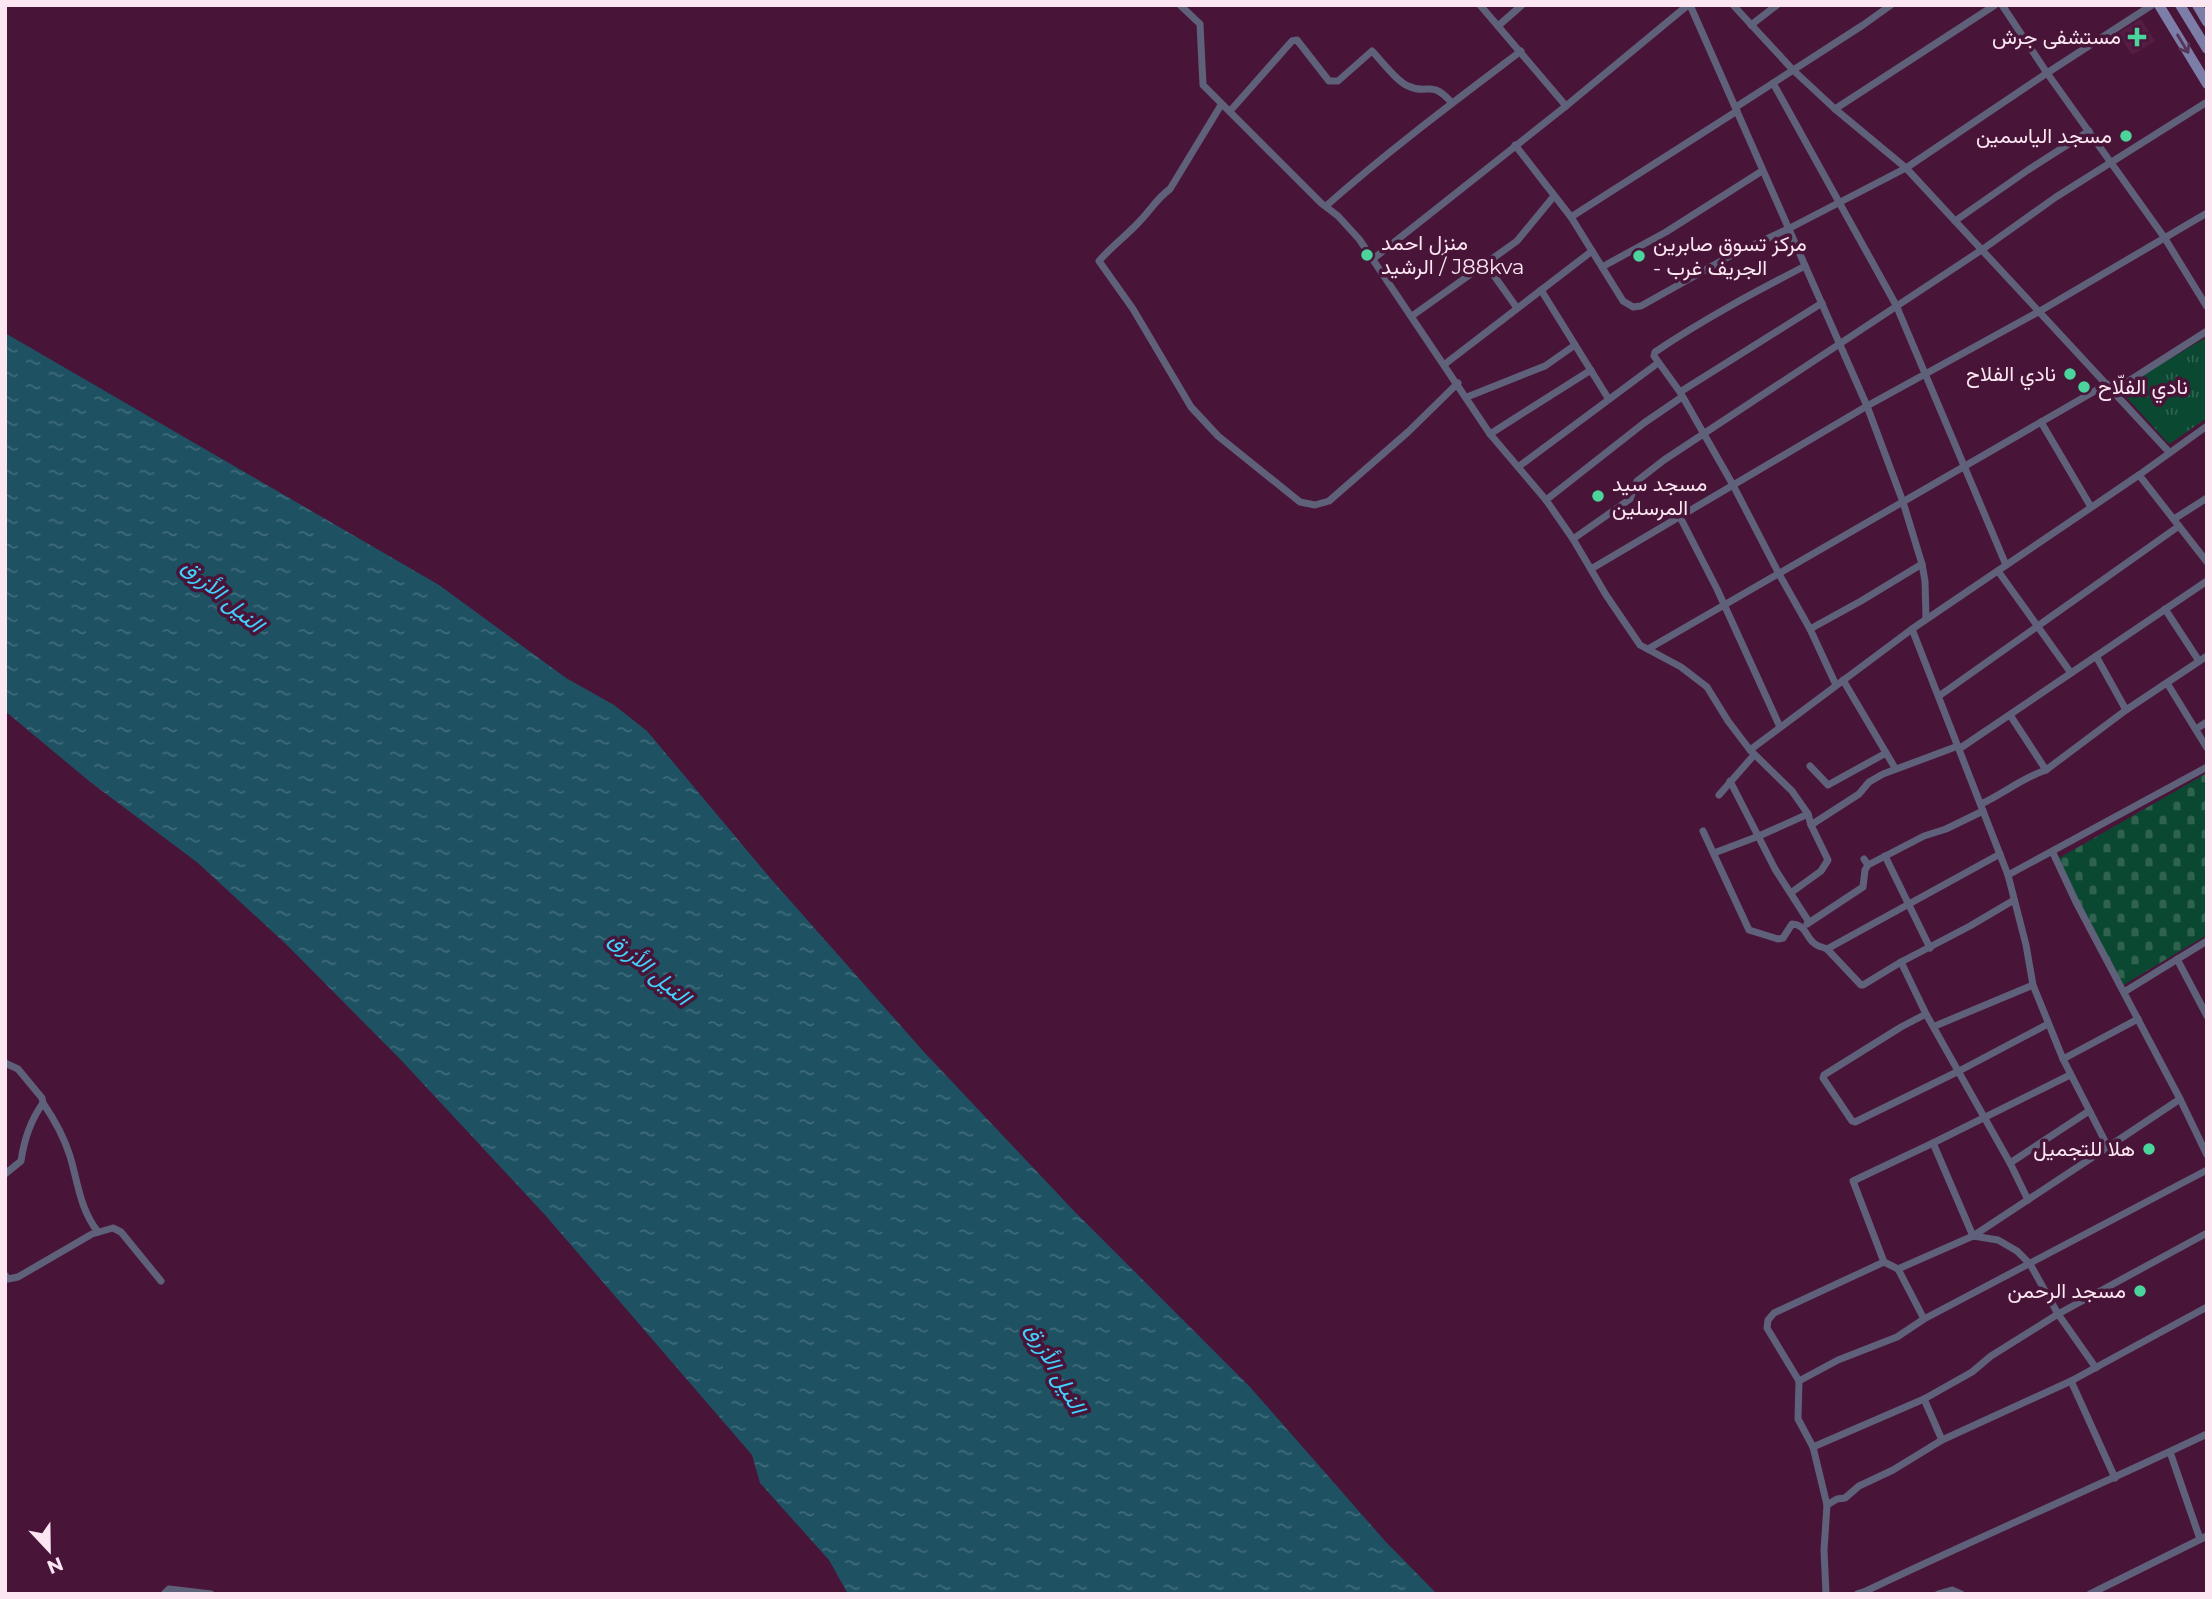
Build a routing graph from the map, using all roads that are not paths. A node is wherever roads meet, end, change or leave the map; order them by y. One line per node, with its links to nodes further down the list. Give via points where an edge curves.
1 (1180, 5): 25 (street, via 1200,24 1203,85)
2 (1480, 5): 16 (street)
3 (1522, 5): 16 (street)
4 (1689, 5): 26 (street); 27 (street)
5 (1733, 5): 15 (street)
6 (1777, 5): 15 (street)
7 (1891, 5): 19 (street)
8 (1995, 5): 28 (street)
9 (2002, 5): 20 (street)
10 (2152, 5): 20 (street)
11 (2180, 5): 17 (main road)
12 (2197, 5): 14 (main road)
13 (2164, 7): 22 (main road, one-way to 22)
14 (2207, 22)
15 (1751, 25): 19 (street)
16 (1498, 26): 18 (street)
17 (2207, 49)
18 (1521, 51): 24 (street); 26 (street)
19 (1793, 70): 21 (street); 28 (street)
20 (2047, 73): 30 (street); 33 (street)
21 (1773, 83): 27 (street); 36 (street)
22 (2207, 84)
23 (2207, 102): 32 (street)
24 (1452, 103): 29 (street, via 1434,88 1406,86 1372,51 1338,81 1329,81 1297,40); 37 (street)
25 (1221, 105): 29 (street); 63 (street, via 1176,181 1099,261 1191,407 1218,436 1300,502 1315,505 1329,501)
26 (1566, 106): 31 (street)
27 (1736, 109): 34 (street); 39 (street)
28 (1835, 109): 33 (street)
29 (1231, 110): 37 (street)
30 (2089, 131): 32 (street); 40 (street)
31 (1515, 145): 35 (street); 45 (street)
32 (2112, 163): 42 (street); 43 (street)
33 (1906, 168): 36 (street); 40 (street)
34 (1762, 172): 41 (street); 48 (street)
35 (1554, 196): 39 (street); 46 (street, via 1517,241)
36 (1839, 204): 41 (street); 51 (street)
37 (1326, 206): 45 (street)
38 (2207, 213): 42 (street)
39 (1572, 217): 44 (street)
40 (1955, 221): 43 (street)
41 (1788, 229): 47 (street); 48 (street, via 1641,306 1623,301)
42 (2165, 237): 52 (street); 54 (street)
43 (1983, 249): 51 (street); 54 (street)
44 (1592, 251): 48 (street); 49 (street)
45 (1373, 259): 55 (street)
46 (1485, 263): 53 (street); 55 (street)
47 (1805, 266): 50 (street); 59 (street, via 1685,330 1655,352)
48 (1602, 267)
49 (1541, 290): 53 (street); 58 (street)
50 (1822, 303): 57 (street); 66 (street)
51 (1896, 305): 57 (street); 62 (street)
52 (2207, 307)
53 (1517, 309): 60 (street)
54 (2040, 312): 62 (street); 64 (street)
55 (1412, 316): 60 (street)
56 (2207, 331): 65 (street)
57 (1840, 343): 69 (street); 73 (street)
58 (1575, 345): 61 (street); 67 (street, via 1545,366)
59 (1658, 363): 66 (street); 68 (street)
60 (1445, 364): 63 (street)
61 (1591, 370): 68 (street); 72 (street)
62 (1926, 374): 69 (street); 76 (street)
63 (1458, 383): 67 (street)
64 (2107, 384): 65 (street); 70 (street)
65 (2113, 391): 74 (street)
66 (1681, 394): 73 (street); 80 (street)
67 (1467, 397): 72 (street)
68 (1608, 398): 75 (street)
69 (1867, 406): 78 (street); 81 (street)
70 (2041, 422): 76 (street); 82 (street)
71 (2207, 426): 74 (street)
72 (1490, 434): 75 (street)
73 (1704, 435): 78 (street); 85 (street, via 1648,472 1637,481 1630,499)
74 (2169, 453): 77 (street)
75 (1518, 467): 80 (street)
76 (1964, 467): 81 (street); 88 (street)
77 (2140, 475): 82 (street); 84 (street)
78 (1732, 485): 83 (street); 91 (street)
79 (2207, 498): 84 (street)
80 (1546, 500): 85 (street)
81 (1903, 502): 87 (street); 91 (street)
82 (2091, 507): 88 (street)
83 (1680, 517): 89 (street); 93 (street)
84 (2176, 523): 86 (street); 96 (street)
85 (1573, 539): 89 (street)
86 (2207, 562)
87 (1922, 564): 95 (street); 97 (street)
88 (2006, 565): 90 (street)
89 (1591, 569): 99 (street, via 1640,645)
90 (1998, 571): 95 (street); 96 (street)
91 (1779, 573): 93 (street); 97 (street)
92 (2207, 581): 94 (street)
93 (1723, 605): 99 (street); 110 (street)
94 (2165, 609): 100 (street); 102 (street)
95 (1926, 619): 98 (street)
96 (2038, 626): 103 (street); 106 (street)
97 (1810, 629): 104 (street)
98 (1912, 629): 104 (street); 106 (street)
99 (1648, 649): 114 (street, via 1707,687)
100 (2096, 656): 103 (street); 107 (street)
101 (2207, 656): 102 (street)
102 (2199, 662): 105 (street)
103 (2071, 673): 108 (street)
104 (1840, 683): 110 (street); 115 (street)
105 (2167, 683): 107 (street); 111 (street)
106 (1939, 696): 112 (street)
107 (2126, 710): 119 (street)
108 (2010, 715): 112 (street); 119 (street)
109 (2207, 722): 111 (street)
110 (1780, 727): 114 (street)
111 (2196, 729): 113 (street)
112 (1959, 747): 117 (street); 122 (street)
113 (2207, 748)
114 (1752, 752): 120 (street); 123 (street)
115 (1886, 753): 116 (street, via 1828,785); 117 (street)
116 (1810, 766)
117 (1895, 768): 124 (street)
118 (2207, 768): 128 (street)
119 (2046, 770): 122 (street)
120 (1730, 781): 121 (street); 126 (street)
121 (1719, 795)
122 (1982, 807): 129 (street); 130 (street)
123 (1808, 814): 124 (street); 126 (street)
124 (1811, 825): 132 (street, via 1828,860 1821,871)
125 (1703, 831): 127 (street)
126 (1759, 836): 127 (street); 132 (street)
127 (1714, 853): 135 (street, via 1749,930 1778,939 1792,924)
128 (2053, 853): 131 (street); 142 (street)
129 (2000, 854): 131 (street); 134 (street)
130 (1885, 856): 134 (street); 135 (street, via 1866,862 1864,887)
131 (2008, 875): 133 (street)
132 (1792, 892): 135 (street)
133 (2014, 900): 137 (street); 141 (street)
134 (1908, 903): 137 (street); 138 (street)
135 (1806, 924): 138 (street, via 1814,944)
136 (2207, 941): 139 (street)
137 (1930, 948): 140 (street)
138 (1827, 949): 140 (street, via 1861,985)
139 (2177, 960): 142 (street); 144 (street)
140 (1900, 962): 143 (street)
141 (2033, 985): 146 (street); 147 (street)
142 (2124, 992): 145 (street)
143 (1926, 1014): 147 (street); 150 (street, via 1823,1078 1855,1122)
144 (2207, 1016)
145 (2138, 1019): 148 (street); 152 (street)
146 (2048, 1024): 148 (street); 150 (street)
147 (1935, 1026): 150 (street)
148 (2063, 1059): 151 (street)
149 (5, 1063): 153 (street, via 18,1069)
150 (1959, 1071): 155 (street)
151 (2070, 1075): 154 (street); 155 (street)
152 (2180, 1099): 157 (street); 159 (street)
153 (43, 1103): 163 (street, via 23,1142 21,1161); 165 (street, via 69,1154 82,1205)
154 (2089, 1111): 159 (street); 161 (street)
155 (1983, 1117): 158 (street); 161 (street)
156 (2207, 1130): 157 (street)
157 (2197, 1135): 160 (street)
158 (1933, 1143): 167 (street); 168 (street, via 1853,1181)
159 (2108, 1147): 164 (street)
160 (2207, 1155)
161 (2010, 1163): 164 (street)
162 (2207, 1170): 169 (street)
163 (5, 1174)
164 (2028, 1200): 167 (street)
165 (98, 1232): 171 (street, via 18,1277); 172 (street, via 113,1228 121,1232)
166 (2207, 1233): 174 (street)
167 (1973, 1236): 169 (street, via 1998,1240); 170 (street)
168 (1884, 1262): 170 (street); 177 (street, via 1774,1312 1767,1328)
169 (2030, 1264): 174 (street); 175 (street)
170 (1898, 1269): 175 (street)
171 (5, 1275)
172 (160, 1281)
173 (2207, 1307): 176 (street)
174 (2058, 1314): 176 (street); 179 (street)
175 (1924, 1319): 177 (street, via 1898,1338 1838,1360)
176 (2096, 1368): 178 (street)
177 (1799, 1381): 182 (street, via 1798,1419)
178 (2071, 1381): 181 (street); 184 (street)
179 (1924, 1399): 181 (street); 182 (street)
180 (2207, 1434): 183 (street)
181 (1942, 1440): 185 (street)
182 (1813, 1447): 185 (street)
183 (2170, 1452): 184 (street); 186 (street)
184 (2115, 1478): 190 (street)
185 (1827, 1505): 189 (street)
186 (2203, 1537): 193 (street)
187 (166, 1592): 188 (street)
188 (211, 1594)
189 (1826, 1594)
190 (1857, 1594)
191 (1938, 1594): 192 (street, via 1952,1590)
192 (1961, 1594)
193 (2090, 1594)

